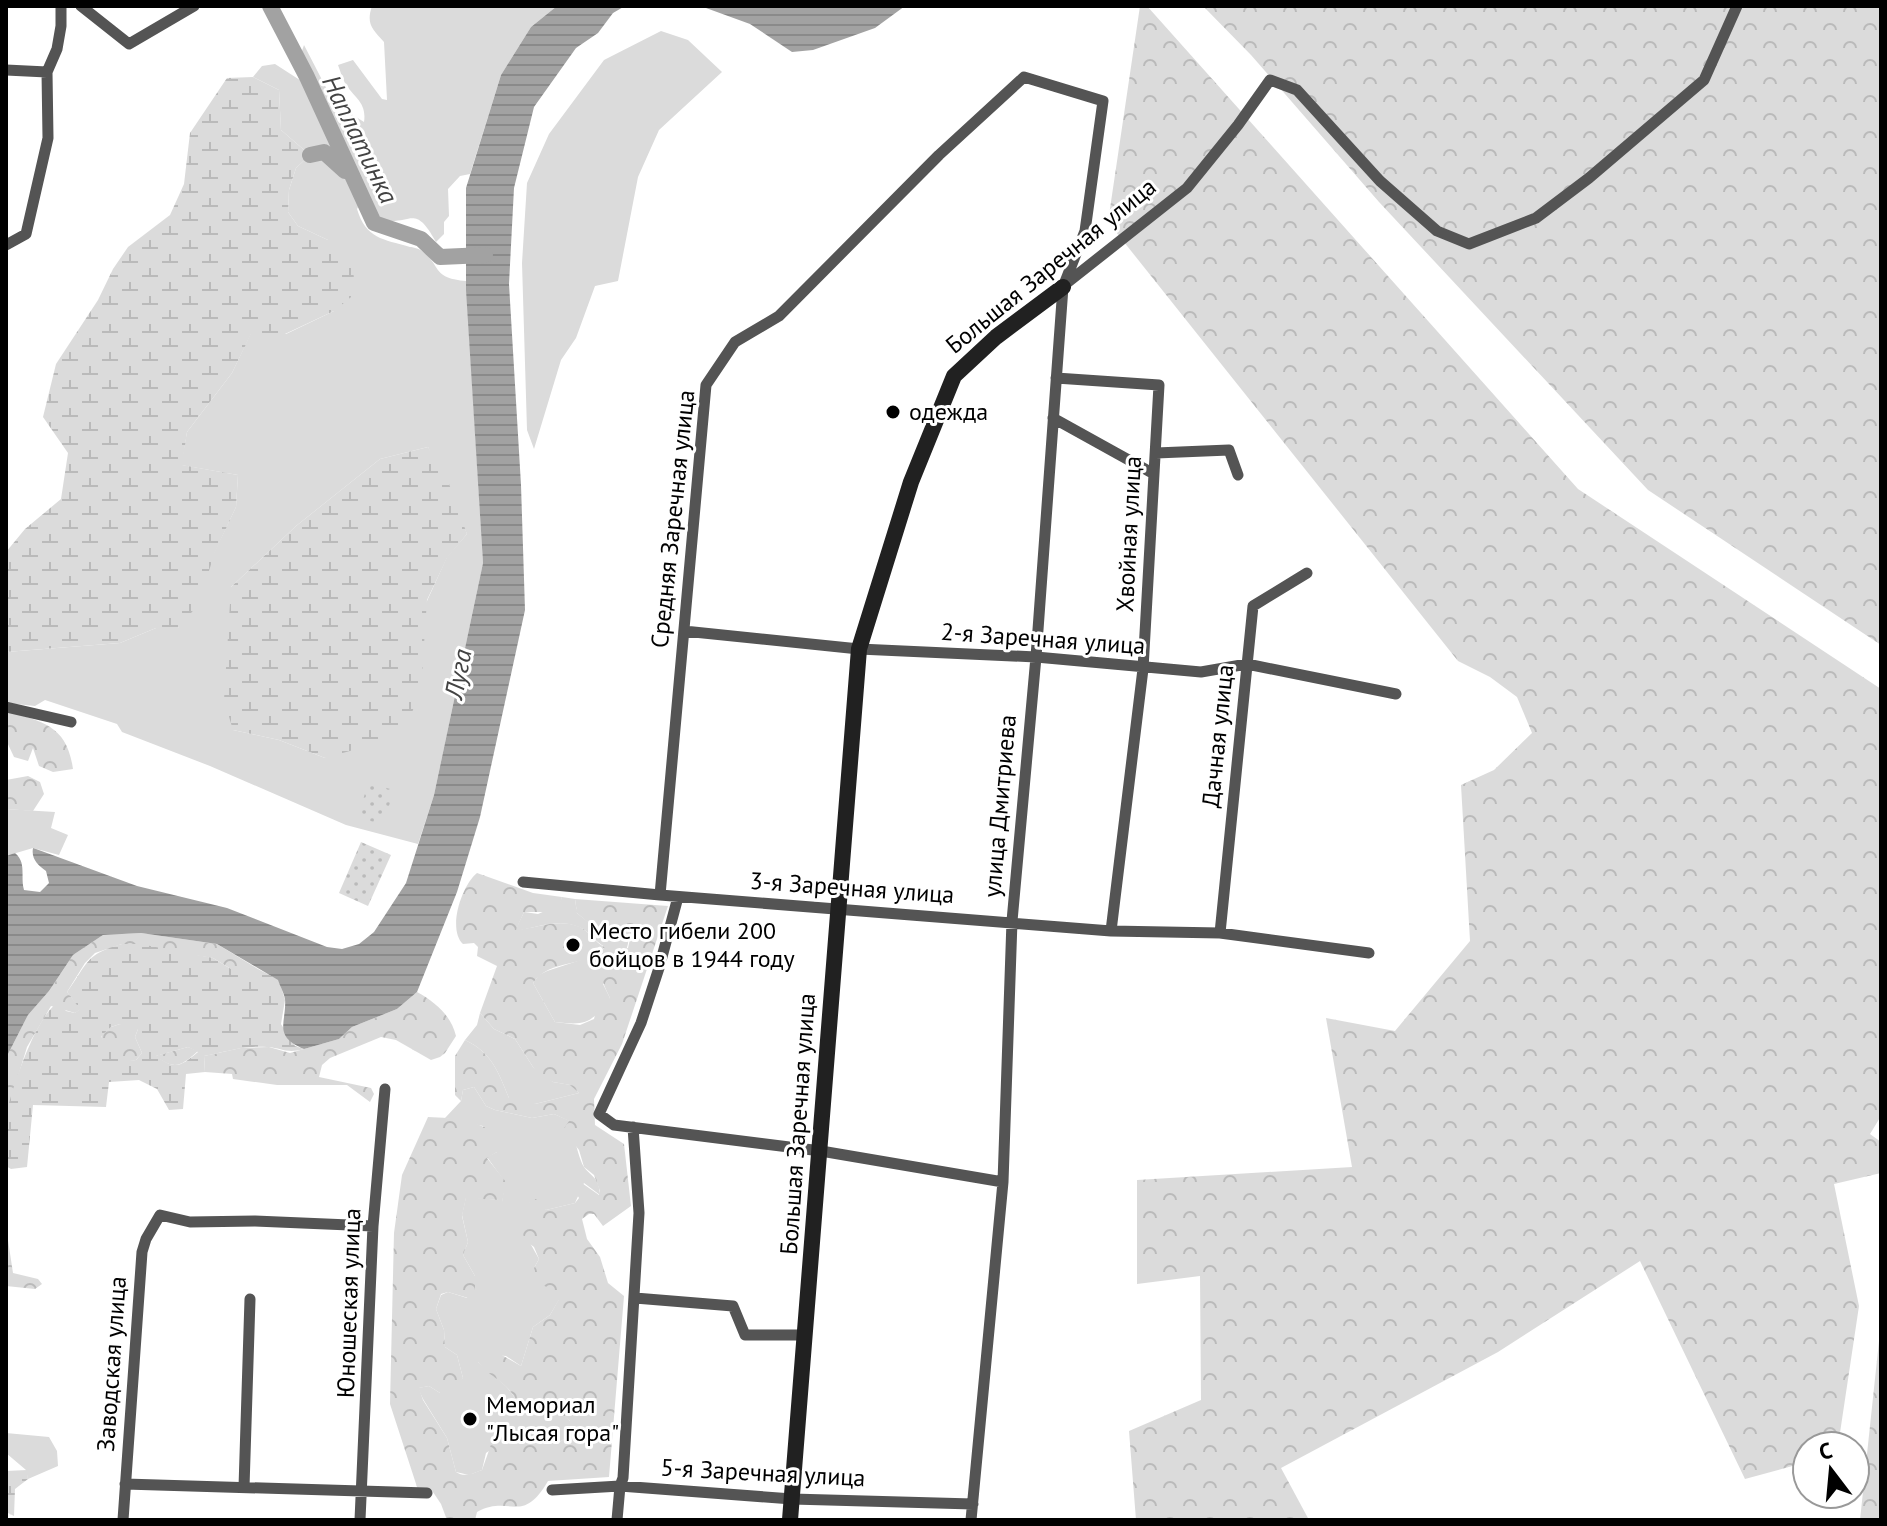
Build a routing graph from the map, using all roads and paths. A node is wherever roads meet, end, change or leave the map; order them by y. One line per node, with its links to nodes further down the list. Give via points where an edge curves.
1 (61, 6): 6 (street, via 57,49)
2 (81, 6): 3 (street, via 129,44)
3 (194, 6)
4 (1737, 6): 9 (street, Большая Заречная улица, via 1704,80 1536,218 1469,244 1437,231 1380,181 1297,90 1270,80 1187,188)
5 (6, 70): 6 (street)
6 (47, 72): 8 (street, via 48,138 26,234)
7 (1103, 101): 9 (street, улица Дмитриева, via 1085,231); 16 (street, Средняя Заречная улица, via 1024,77 779,316 735,342 706,385)
8 (6, 245)
9 (1063, 287): 10 (street, улица Дмитриева); 17 (street, Большая Заречная улица, via 954,376 911,482)
10 (1056, 378): 11 (street, улица Дмитриева); 12 (street, Хвойная улица, via 1159,385)
11 (1053, 418): 13 (street); 18 (street, улица Дмитриева)
12 (1156, 453): 13 (street, Хвойная улица); 14 (street, via 1229,450)
13 (1154, 474): 20 (street, Хвойная улица)
14 (1238, 475)
15 (1307, 573): 19 (street, Дачная улица, via 1253,606)
16 (684, 631): 17 (street, 2-я Заречная улица); 25 (street, Средняя Заречная улица)
17 (859, 649): 18 (street, 2-я Заречная улица); 27 (street, Большая Заречная улица)
18 (1036, 657): 20 (street, 2-я Заречная улица); 28 (street, улица Дмитриева)
19 (1247, 664): 20 (street, 2-я Заречная улица, via 1201,672); 21 (street, 2-я Заречная улица); 30 (street, Дачная улица)
20 (1143, 669): 29 (street, Хвойная улица)
21 (1396, 694)
22 (6, 707): 23 (street)
23 (71, 722)
24 (523, 882): 25 (street, 3-я Заречная улица)
25 (660, 895): 26 (street, 3-я Заречная улица)
26 (678, 897): 27 (street, 3-я Заречная улица); 33 (street, via 641,1023 599,1114 614,1125)
27 (838, 910): 28 (street, 3-я Заречная улица); 34 (street, Большая Заречная улица)
28 (1012, 921): 29 (street, 3-я Заречная улица); 35 (street, улица Дмитриева)
29 (1111, 931): 30 (street, 3-я Заречная улица)
30 (1220, 933): 31 (street, 3-я Заречная улица)
31 (1369, 953)
32 (385, 1089): 36 (street, Юношеская улица)
33 (633, 1127): 34 (street); 37 (street, via 639,1213)
34 (821, 1151): 35 (street); 39 (street, Большая Заречная улица)
35 (1003, 1182): 47 (street, улица Дмитриева)
36 (373, 1226): 40 (street, Заводская улица, via 190,1222 160,1215 142,1252); 44 (street, Юношеская улица)
37 (635, 1298): 39 (street, via 733,1306 745,1335); 41 (street)
38 (250, 1299): 42 (street)
39 (806, 1335): 46 (street, Большая Заречная улица)
40 (125, 1484): 42 (street); 48 (street, Заводская улица)
41 (620, 1486): 43 (street, 5-я Заречная улица); 46 (street, 5-я Заречная улица); 50 (street)
42 (244, 1487): 44 (street)
43 (552, 1490)
44 (362, 1492): 45 (street); 49 (street, Юношеская улица)
45 (427, 1493)
46 (792, 1499): 47 (street, 5-я Заречная улица); 51 (street, Большая Заречная улица)
47 (973, 1504): 52 (street, улица Дмитриева)
48 (123, 1520)
49 (360, 1520)
50 (617, 1520)
51 (790, 1520)
52 (971, 1520)

